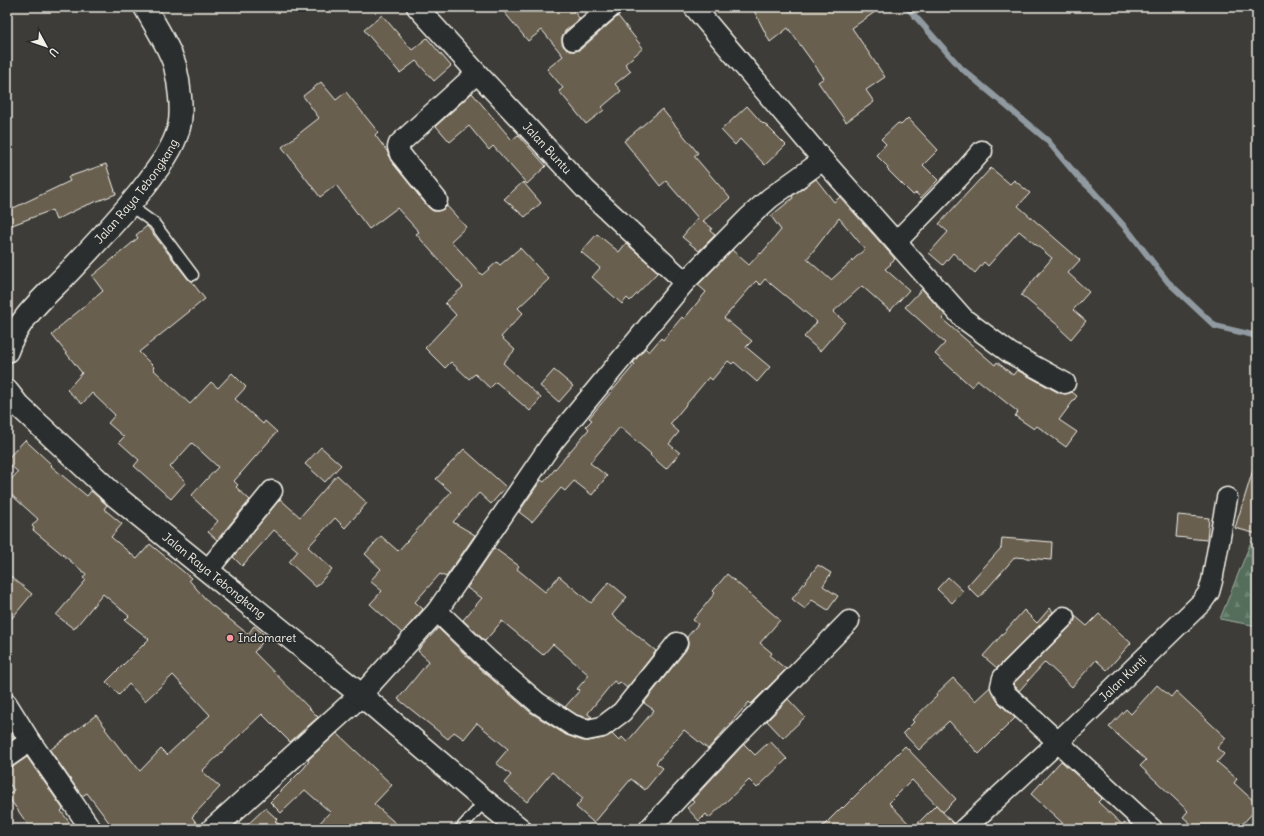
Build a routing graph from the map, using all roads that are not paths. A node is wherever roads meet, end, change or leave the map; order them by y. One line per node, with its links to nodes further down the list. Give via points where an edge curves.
1 (145, 7): 10 (main road, Jalan Raya Tebongkang, via 175,65 180,97 180,125 168,154)
2 (418, 7): 6 (street, Jalan Buntu)
3 (611, 7): 5 (street)
4 (694, 7): 8 (street)
5 (573, 40)
6 (477, 73): 9 (street, via 398,147 400,154); 13 (street, Jalan Buntu, via 586,190)
7 (982, 151): 11 (street)
8 (823, 160): 11 (street); 13 (street, via 770,198)
9 (437, 200)
10 (130, 205): 12 (lane, via 154,223); 14 (main road, Jalan Raya Tebongkang, via 32,309)
11 (896, 242): 15 (street, via 964,319 1010,353)
12 (193, 275)
13 (685, 282): 20 (street, via 552,443)
14 (7, 351)
15 (1065, 383)
16 (7, 391): 19 (main road, Jalan Raya Tebongkang, via 18,405 113,494)
17 (272, 491): 19 (street)
18 (1227, 498): 27 (street, Jalan Kunti, via 1209,592 1202,602)
19 (207, 571): 24 (main road, Jalan Raya Tebongkang)
20 (437, 611): 23 (street, via 538,703 572,725 587,730 602,727 622,712); 24 (street)
21 (1064, 617): 27 (street, via 1002,678 1000,686)
22 (849, 621): 34 (street)
23 (677, 643)
24 (361, 694): 29 (main road, Jalan Raya Tebongkang); 31 (main road)
25 (7, 704): 26 (street)
26 (30, 741): 28 (street); 30 (street)
27 (1058, 742): 35 (street, Jalan Kunti); 36 (street)
28 (7, 757)
29 (485, 801): 32 (lane); 33 (main road, Jalan Raya Tebongkang)
30 (91, 829)
31 (213, 829)
32 (460, 829)
33 (520, 829)
34 (649, 829)
35 (964, 829)
36 (1152, 829)

